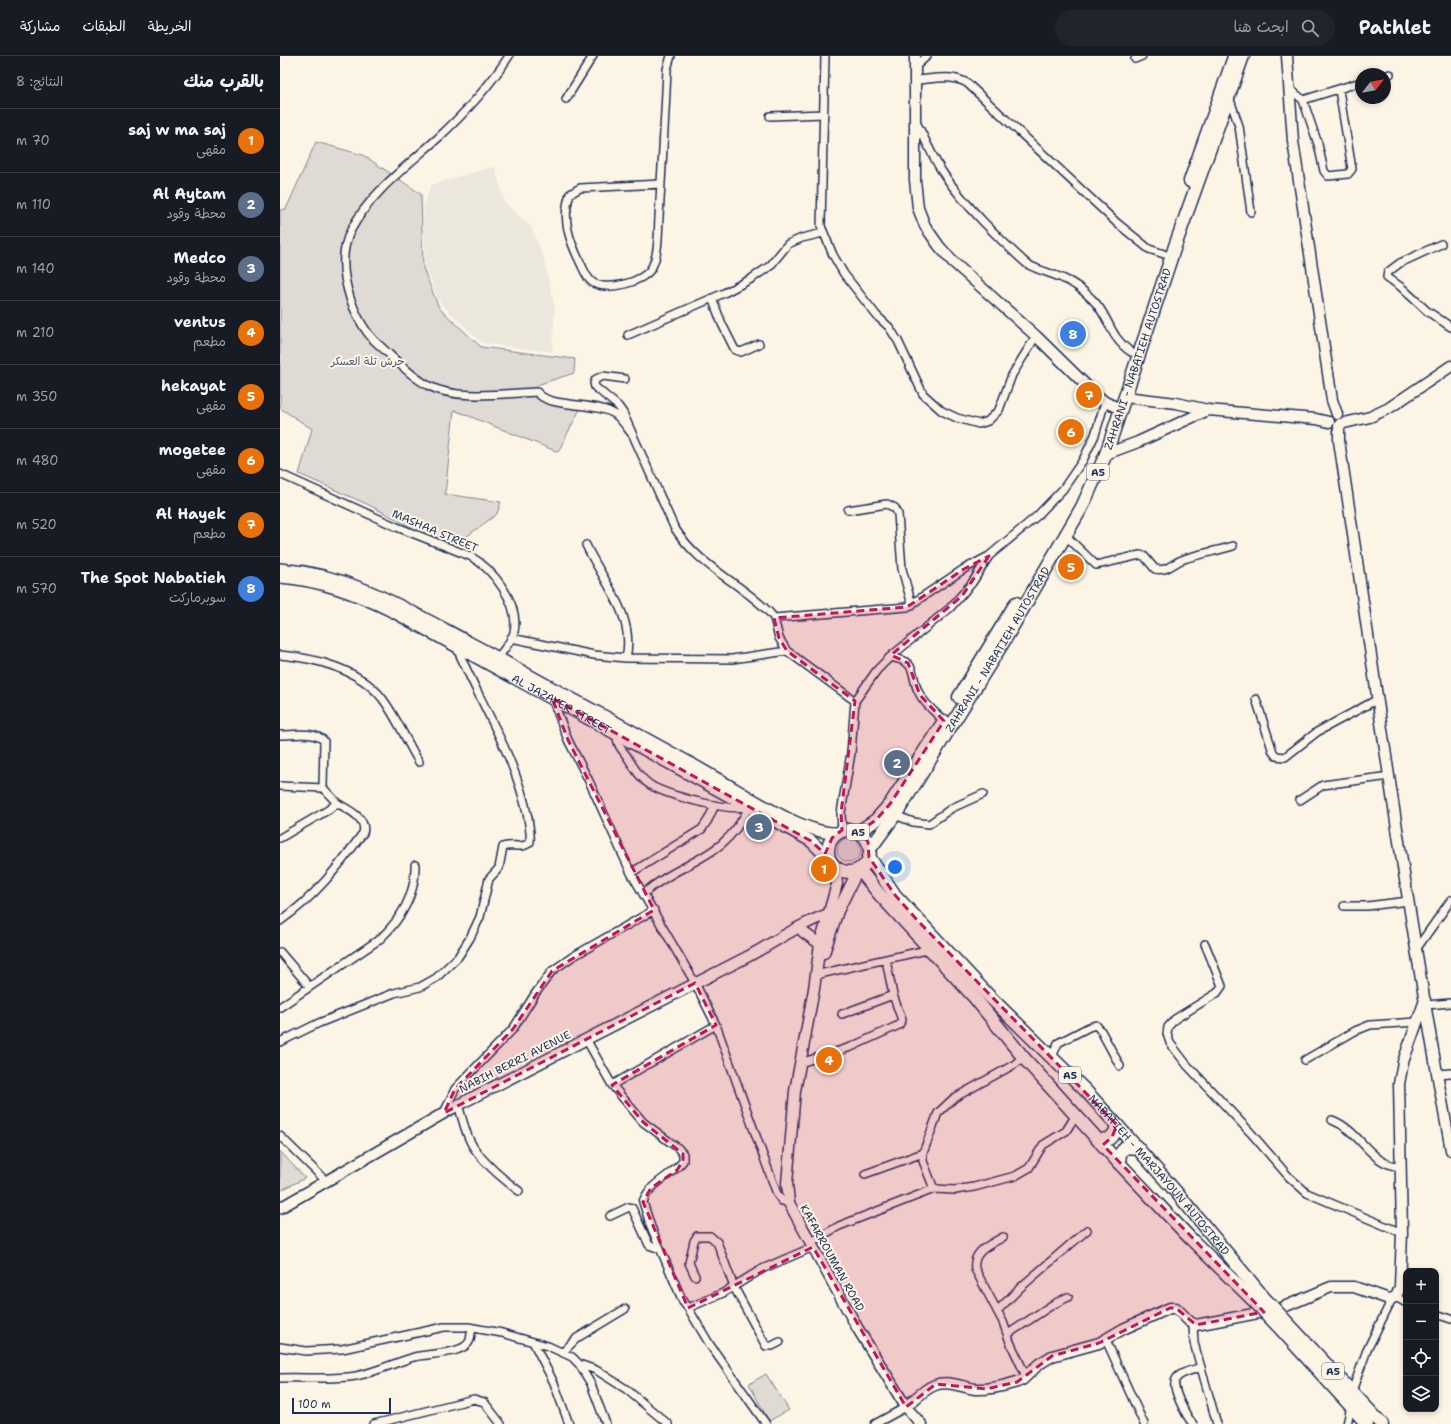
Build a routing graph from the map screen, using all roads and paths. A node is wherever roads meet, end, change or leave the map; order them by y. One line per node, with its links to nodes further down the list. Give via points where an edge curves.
1 (509, 56): 38 (street, via 478,98 401,170 360,215 350,230 345,246 344,276 348,291 357,317 373,340 429,386 446,392 467,394 537,392 552,400 592,406 615,414)
2 (593, 56): 16 (street)
3 (671, 56): 21 (street, via 667,69)
4 (825, 56): 18 (street)
5 (915, 56): 10 (street)
6 (927, 56): 10 (street)
7 (1234, 56): 25 (highway, ZAHRANI - NABATIEH AUTOSTRAD / A5)
8 (1243, 56): 15 (highway, ZAHRANI - NABATIEH AUTOSTRAD / A5)
9 (1287, 56): 13 (street)
10 (915, 67): 11 (street)
11 (915, 80): 20 (street); 25 (street, via 958,78 967,83 1122,228 1149,249)
12 (1355, 84): 14 (street)
13 (1289, 88): 17 (street); 37 (street, via 1293,141)
14 (1339, 90): 17 (street); 17 (street, via 1352,169 1348,174 1325,175 1318,144)
15 (1229, 97): 22 (street, via 1239,126); 34 (highway, ZAHRANI - NABATIEH AUTOSTRAD / A5, via 1175,246)
16 (566, 99)
17 (1303, 100)
18 (824, 114): 19 (street); 23 (street, via 820,213)
19 (770, 116)
20 (916, 122): 29 (street, via 915,180 918,208 925,226 953,262); 31 (street, via 933,157 963,198 1027,264 1036,270 1064,279 1085,293 1099,308 1115,338)
21 (661, 184): 21 (street, via 580,188 570,194 566,218 569,234 587,276 593,283 618,285 637,281 652,268 656,251)
22 (1251, 212)
23 (823, 233): 26 (street, via 788,244 766,270); 29 (street, via 832,255 844,274 889,327 923,394 942,411 952,416 979,424 996,414 1012,375)
24 (1441, 244): 27 (street, via 1400,263 1388,272 1387,277)
25 (1164, 254): 31 (highway, ZAHRANI - NABATIEH AUTOSTRAD / A5)
26 (712, 298): 28 (street); 30 (street, via 735,350 741,352)
27 (1451, 328)
28 (628, 335)
29 (1036, 336): 35 (street, via 1093,392)
30 (759, 344)
31 (1131, 352): 35 (highway, ZAHRANI - NABATIEH AUTOSTRAD / A5)
32 (1451, 366): 37 (street, via 1389,408 1370,417)
33 (625, 379): 38 (street, via 603,376 598,377 594,383 595,387 618,406)
34 (1125, 397): 36 (street); 39 (highway, ZAHRANI - NABATIEH AUTOSTRAD / A5)
35 (1110, 404): 45 (street, via 1083,460 1063,489 1037,516); 61 (highway, ZAHRANI - NABATIEH AUTOSTRAD / A5, via 1103,443 1066,521)
36 (1208, 410): 37 (street); 39 (street)
37 (1335, 420): 59 (street)
38 (632, 434): 49 (street, via 671,521 684,542 707,565 764,607)
39 (1106, 454): 42 (highway, ZAHRANI - NABATIEH AUTOSTRAD / A5, via 1082,507)
40 (280, 474): 50 (street, MASHAA STREET, via 397,527 474,558 495,579 508,599 514,618 514,632)
41 (848, 510): 48 (street, via 887,504 895,508 898,514 902,569)
42 (1064, 535): 44 (street, via 1096,565 1140,555 1155,569 1162,570 1167,570 1182,560); 73 (highway, ZAHRANI - NABATIEH AUTOSTRAD / A5, via 1004,641)
43 (586, 545): 56 (street, via 624,618 628,638)
44 (1233, 546)
45 (989, 556): 48 (street, via 964,569); 54 (street, via 962,596)
46 (280, 569): 55 (main road, AL JAZAYER STREET, via 333,578 364,588 401,605)
47 (280, 577): 51 (main road, AL JAZAYER STREET, via 320,583 350,592 394,612)
48 (912, 604): 49 (street, via 900,608)
49 (774, 618): 52 (street, via 779,638)
50 (511, 638): 55 (street, MASHAA STREET); 56 (street, via 594,655)
51 (456, 646): 57 (main road, AL JAZAYER STREET); 109 (street, via 518,782 530,842 524,846 508,845 502,848 499,868 489,879 480,917 470,938 458,957 436,978 426,984 394,993 319,1023)
52 (788, 651): 56 (street, via 732,659); 60 (street)
53 (280, 655): 64 (street, via 324,663 363,681 378,692)
54 (890, 656): 60 (street); 61 (street, via 908,664 920,695)
55 (498, 658): 74 (main road, AL JAZAYER STREET, via 789,818 830,834)
56 (626, 658)
57 (552, 698): 62 (main road, AL JAZAYER STREET); 81 (street, via 568,740)
58 (1256, 699): 59 (street, via 1273,752 1281,757 1290,754 1317,732)
59 (1378, 699): 65 (street)
60 (855, 701): 74 (street)
61 (944, 721): 75 (highway, ZAHRANI - NABATIEH AUTOSTRAD / A5, via 890,804 876,820)
62 (618, 734): 71 (street, via 618,744 639,774 652,786 681,797); 72 (main road, AL JAZAYER STREET)
63 (280, 735): 67 (street, via 311,735 324,741)
64 (420, 762)
65 (1390, 776): 69 (street, via 1323,785); 84 (street)
66 (280, 786): 67 (street)
67 (323, 788): 70 (street)
68 (983, 794): 73 (street, via 952,808 929,824 913,822)
69 (1300, 800)
70 (337, 803): 76 (street); 89 (street, via 357,816 364,828 363,833 334,872)
71 (715, 805): 72 (street, via 737,809); 81 (street, via 702,829)
72 (748, 807): 78 (main road, AL JAZAYER STREET, via 811,841); 82 (street, via 740,826 726,842 706,856 667,876)
73 (895, 815): 77 (highway, ZAHRANI - NABATIEH AUTOSTRAD / A5)
74 (840, 832): 75 (highway, A5); 78 (highway, A5, via 832,838 829,845)
75 (858, 832): 77 (highway, A5, via 864,836)
76 (280, 838)
77 (870, 853): 80 (highway, A5, via 864,866); 111 (highway, NABATIEH - MARJAYOUN AUTOSTRAD / A5, via 899,900 989,996)
78 (831, 862): 80 (highway, via 840,870); 88 (street, via 837,884)
79 (415, 865): 100 (street, via 411,893 391,928 380,939)
80 (859, 870): 87 (street); 95 (highway, NABATIEH - MARJAYOUN AUTOSTRAD / A5)
81 (631, 873): 82 (street)
82 (644, 894): 86 (street)
83 (1451, 900): 94 (street)
84 (1409, 901): 85 (street); 94 (street)
85 (1344, 906)
86 (654, 910): 99 (street); 119 (street, via 552,971 514,1029 455,1089)
87 (837, 916): 88 (street); 98 (street)
88 (826, 919): 90 (street); 91 (street); 93 (street, via 780,936)
89 (280, 922)
90 (803, 932): 91 (street); 93 (street)
91 (820, 944): 98 (street)
92 (1205, 944): 138 (street, via 1222,986 1217,993 1172,1022 1167,1034 1170,1043 1191,1071 1289,1177 1307,1193)
93 (766, 947): 99 (street, NABIH BERRI AVENUE)
94 (1417, 948): 102 (street)
95 (931, 949): 97 (street); 110 (highway, NABATIEH - MARJAYOUN AUTOSTRAD / A5)
96 (280, 952): 100 (street)
97 (886, 960): 98 (street); 101 (street)
98 (818, 974): 113 (street, KAFARROUMAN ROAD)
99 (696, 983): 107 (street); 108 (street, NABIH BERRI AVENUE)
100 (309, 986): 104 (street)
101 (893, 995): 105 (street); 113 (street, via 902,1020 900,1025 851,1047)
102 (1426, 1003): 103 (street); 106 (street); 116 (street)
103 (1451, 1003)
104 (280, 1006)
105 (842, 1014)
106 (1417, 1022): 112 (street, via 1370,1025 1348,1034); 129 (street, via 1400,1078)
107 (716, 1025): 117 (street); 134 (street, via 774,1187 782,1201)
108 (586, 1039): 117 (street); 118 (street, NABIH BERRI AVENUE)
109 (280, 1042)
110 (1023, 1057): 120 (highway, NABATIEH - MARJAYOUN AUTOSTRAD / A5); 127 (street, via 954,1098 940,1110)
111 (1052, 1057): 114 (street, via 1058,1043 1096,1026 1102,1030); 122 (highway, NABATIEH - MARJAYOUN AUTOSTRAD / A5)
112 (1305, 1060)
113 (800, 1063): 134 (street, KAFARROUMAN ROAD, via 786,1183)
114 (1120, 1066)
115 (1451, 1073): 116 (street)
116 (1437, 1074): 126 (street)
117 (612, 1085): 141 (street, via 639,1118 678,1148 682,1154 683,1161 677,1170 651,1188 643,1202)
118 (458, 1104): 119 (street, NABIH BERRI AVENUE); 133 (street, via 474,1148 497,1173)
119 (444, 1113): 131 (street, NABIH BERRI AVENUE)
120 (1076, 1115): 124 (highway, NABATIEH - MARJAYOUN AUTOSTRAD / A5); 132 (street, via 1066,1131 1043,1145 1023,1173 974,1187)
121 (1332, 1120): 129 (street, via 1347,1127 1376,1157 1388,1165)
122 (1117, 1125): 124 (highway, via 1115,1133 1109,1139); 125 (highway, NABATIEH - MARJAYOUN AUTOSTRAD / A5)
123 (280, 1136): 131 (street)
124 (1098, 1140): 128 (highway, NABATIEH - MARJAYOUN AUTOSTRAD / A5)
125 (1138, 1148): 128 (highway, via 1125,1147 1120,1154); 146 (highway, NABATIEH - MARJAYOUN AUTOSTRAD / A5, via 1178,1193)
126 (1451, 1150)
127 (923, 1153): 130 (street); 132 (street)
128 (1120, 1163): 146 (highway, NABATIEH - MARJAYOUN AUTOSTRAD / A5, via 1190,1238)
129 (1400, 1167): 138 (street)
130 (865, 1174)
131 (326, 1181): 135 (street, NABIH BERRI AVENUE)
132 (934, 1189): 140 (street, via 839,1226)
133 (519, 1191)
134 (789, 1203): 140 (street, KAFARROUMAN ROAD)
135 (280, 1208)
136 (610, 1216): 141 (street, via 632,1208 649,1244)
137 (1087, 1230): 150 (street, via 1021,1287)
138 (1402, 1233): 145 (street, via 1400,1287)
139 (1003, 1237): 150 (street, via 978,1253 974,1263 981,1284)
140 (812, 1245): 143 (street, via 762,1269); 168 (street, KAFARROUMAN ROAD, via 841,1300)
141 (660, 1249): 148 (street)
142 (695, 1276): 143 (street, via 689,1264 694,1241 697,1236 710,1236 717,1242)
143 (734, 1287): 148 (street); 159 (street, via 766,1346)
144 (1068, 1297): 156 (street)
145 (1394, 1298): 147 (street); 154 (street, via 1354,1287 1331,1287 1279,1309); 166 (street, via 1367,1350)
146 (1261, 1302): 153 (highway, NABATIEH - MARJAYOUN AUTOSTRAD / A5, bridge)
147 (1403, 1302)
148 (688, 1308): 174 (street, via 710,1345)
149 (624, 1309): 161 (street, via 577,1338)
150 (997, 1312): 156 (street)
151 (1439, 1315): 152 (street)
152 (1451, 1319)
153 (1280, 1322): 166 (highway, NABATIEH - MARJAYOUN AUTOSTRAD / A5); 167 (highway, NABATIEH - MARJAYOUN AUTOSTRAD / A5)
154 (1193, 1325): 157 (street, via 1179,1310 1170,1308 1128,1326); 163 (street, via 1194,1343)
155 (472, 1328): 158 (street); 160 (street, via 444,1327 324,1351); 165 (street, via 468,1344 451,1352 415,1357 355,1376)
156 (1008, 1334): 164 (street)
157 (1106, 1340): 164 (street, via 1052,1356); 177 (street)
158 (533, 1342): 161 (street); 171 (street, via 554,1383)
159 (780, 1342)
160 (280, 1347)
161 (563, 1352): 162 (street)
162 (580, 1364): 172 (street, via 591,1384); 173 (street, via 596,1370 626,1389)
163 (1201, 1367): 178 (street, via 1180,1375 1174,1386); 179 (street)
164 (1026, 1376): 168 (street, via 1018,1382 992,1388 975,1389 944,1383 936,1384)
165 (280, 1378)
166 (1352, 1391): 182 (highway, NABATIEH - MARJAYOUN AUTOSTRAD / A5)
167 (1351, 1406): 180 (street); 181 (highway, NABATIEH - MARJAYOUN AUTOSTRAD / A5)
168 (906, 1407): 175 (street); 176 (street, KAFARROUMAN ROAD)
169 (374, 1424): 170 (street, via 474,1399 484,1402)
170 (501, 1424)
171 (569, 1424)
172 (606, 1424)
173 (668, 1424)
174 (766, 1424)
175 (875, 1424)
176 (921, 1424)
177 (1144, 1424)
178 (1193, 1424)
179 (1217, 1424)
180 (1348, 1424)
181 (1367, 1424)
182 (1382, 1424)

